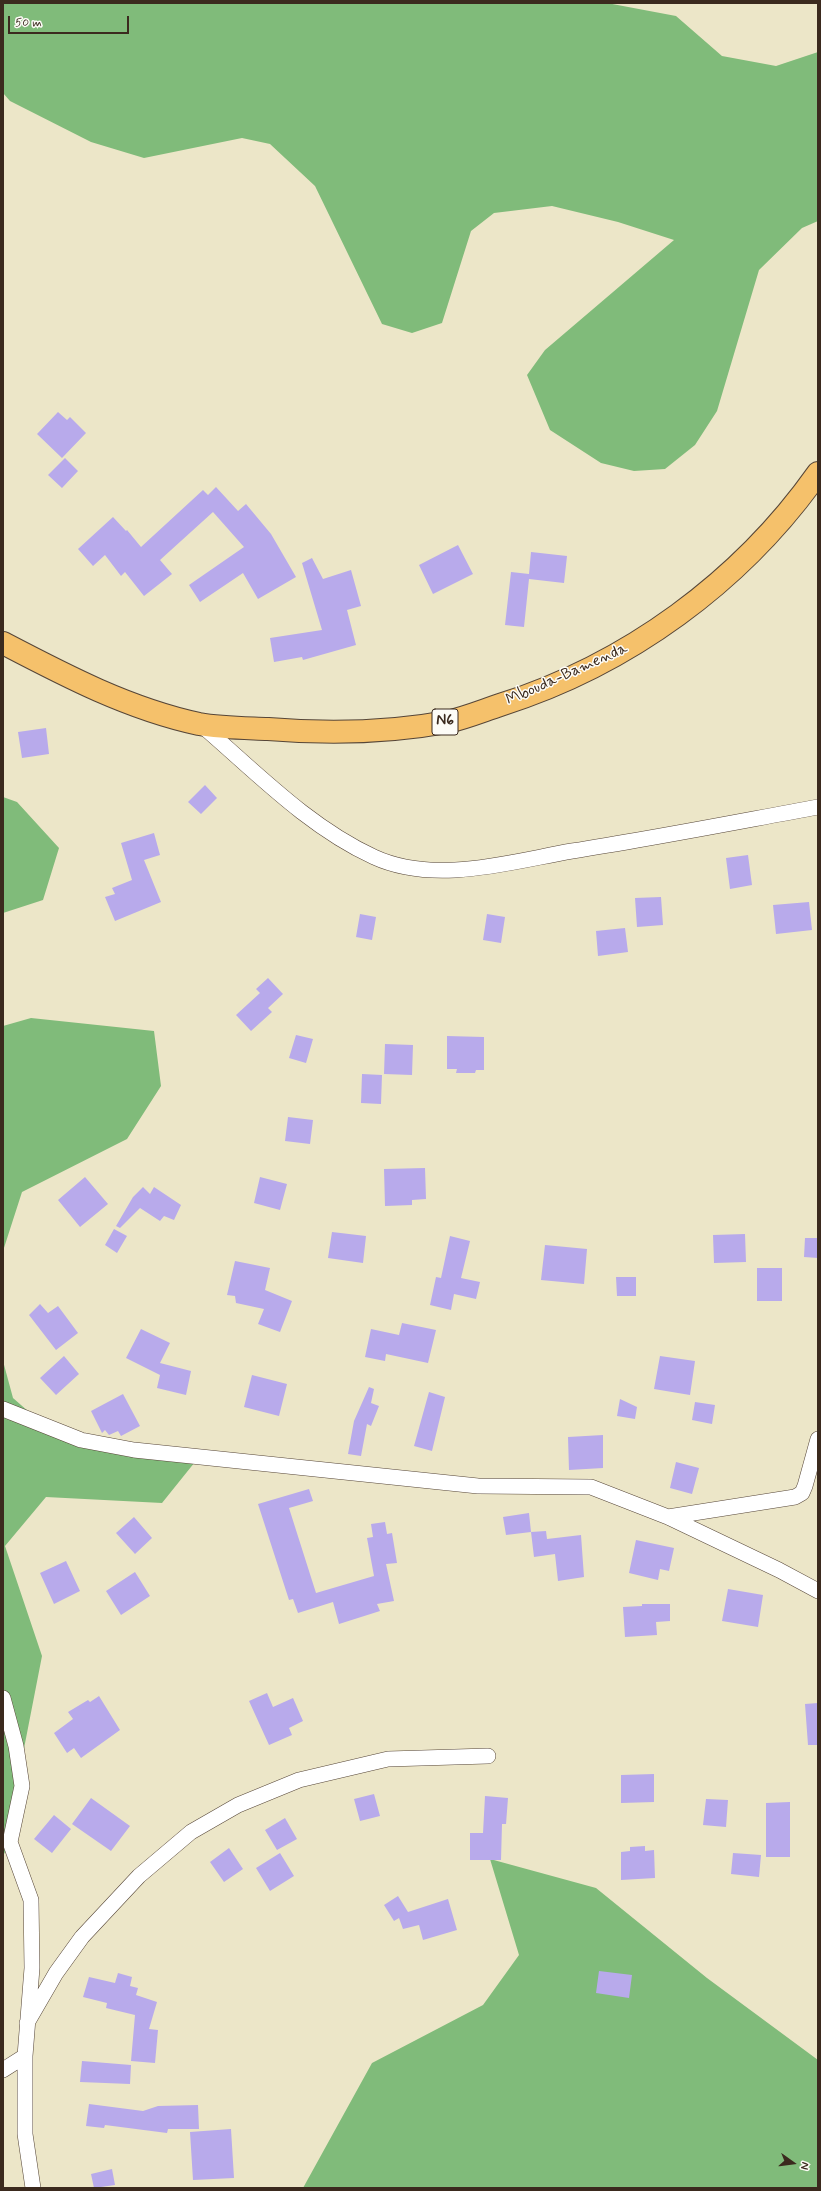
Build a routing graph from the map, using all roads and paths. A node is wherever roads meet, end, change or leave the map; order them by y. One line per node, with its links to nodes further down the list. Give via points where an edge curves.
1 (818, 473): 3 (highway, Mbouda-Bamenda / N6, via 795,505 749,556 691,606 618,655 528,696 450,721 384,731 310,733)
2 (3, 643): 3 (highway, Mbouda-Bamenda / N6, via 71,678 132,705)
3 (200, 724): 4 (street, via 314,822 374,857 414,869 462,870 659,838)
4 (818, 807)
5 (3, 1409): 7 (street, via 81,1440 134,1450 478,1486 591,1488)
6 (818, 1439): 7 (street, via 805,1486 802,1493 795,1497)
7 (668, 1517): 8 (street)
8 (818, 1591)
9 (3, 1698): 11 (street, via 16,1746 22,1786 10,1842 31,1900 32,1968)
10 (488, 1756): 11 (street, via 388,1758 299,1780 238,1805 191,1832 139,1876 82,1937 56,1973)
11 (27, 2023): 12 (street)
12 (25, 2056): 13 (street); 14 (street, via 25,2134)
13 (3, 2070)
14 (33, 2188)

